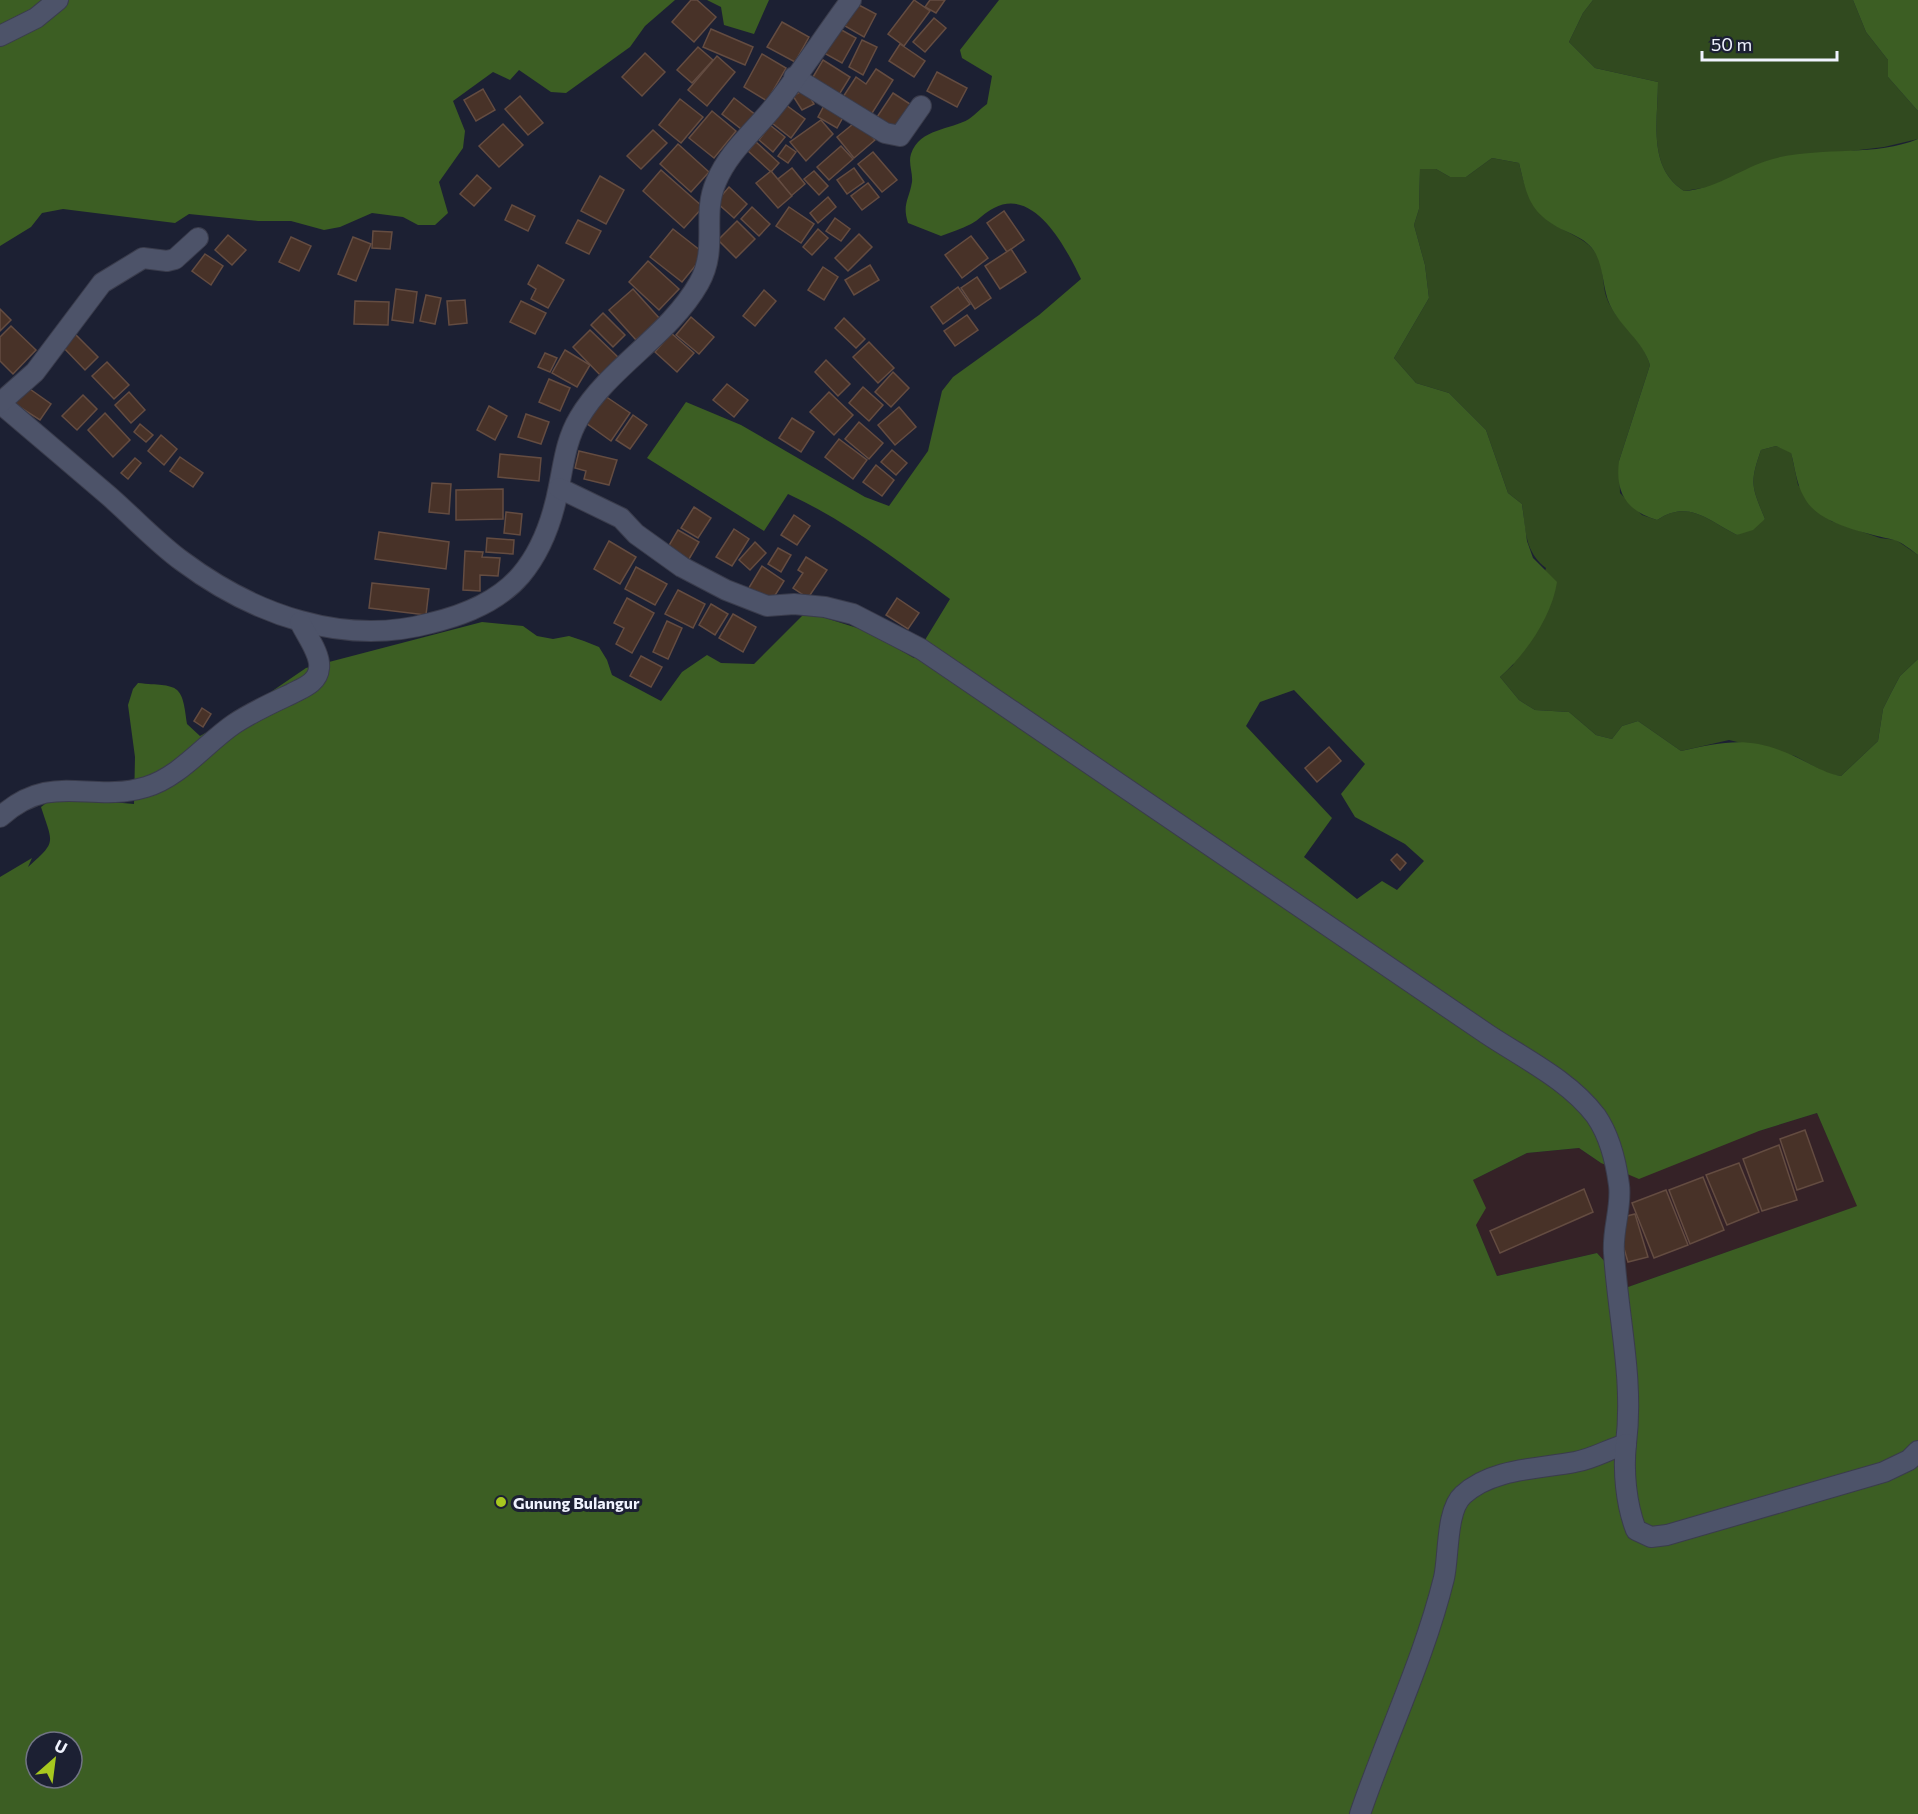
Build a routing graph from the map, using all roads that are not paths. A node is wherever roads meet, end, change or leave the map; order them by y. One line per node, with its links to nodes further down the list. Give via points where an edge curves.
1 (58, 0): 3 (street, via 36,18)
2 (851, 0): 4 (street)
3 (0, 36)
4 (794, 77): 5 (street, via 885,133 900,136); 8 (street, via 774,107 734,150 716,182 708,209 709,258 699,283 656,336 589,403 570,434)
5 (921, 106)
6 (198, 238): 7 (street, via 175,259 143,258 102,283 35,372)
7 (0, 403): 9 (street, via 181,560 265,611)
8 (559, 488): 9 (street, via 540,550 520,577 477,609 413,628 332,629); 11 (street, via 621,519 682,567 726,590 767,606 804,605 853,614 921,649 1552,1075 1585,1104 1605,1131 1620,1187 1613,1232 1630,1411)
9 (300, 622): 10 (street, via 317,658 319,668 313,682 235,723 166,778 130,791 51,790 23,800)
10 (0, 817)
11 (1626, 1444): 12 (street, via 1624,1464 1632,1519 1636,1530 1651,1537 1898,1467); 13 (street, via 1577,1462 1535,1466 1488,1479 1461,1497 1451,1521 1447,1565 1430,1631)
12 (1918, 1451)
13 (1360, 1814)

